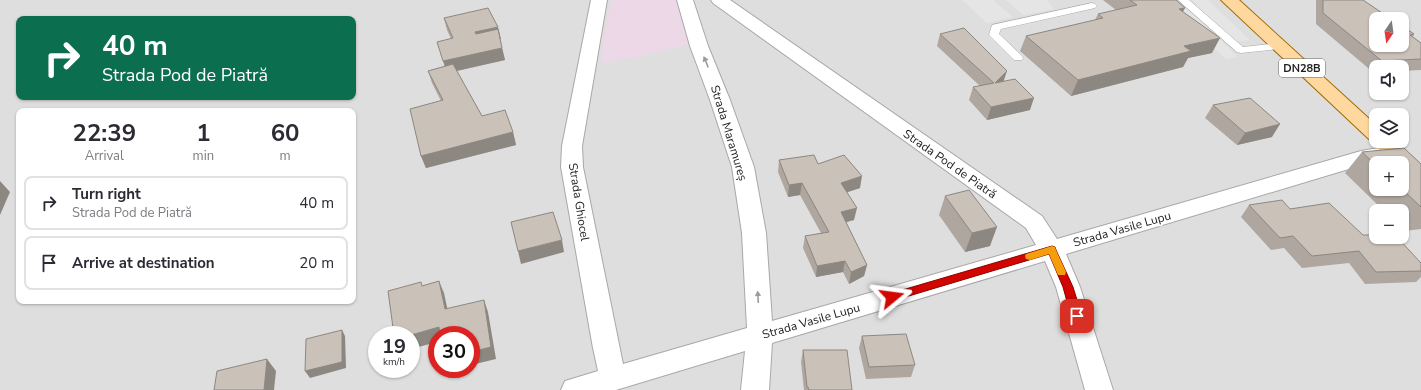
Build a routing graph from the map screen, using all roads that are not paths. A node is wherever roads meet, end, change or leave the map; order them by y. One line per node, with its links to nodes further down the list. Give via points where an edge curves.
1 (598, 0): 15 (street, Strada Ghiocel, via 572,146 572,167)
2 (685, 0): 14 (street, Strada Maramureș, one-way to 2, via 754,233 742,166)
3 (719, 0): 13 (street, Strada Pod de Piatră, via 1034,222)
4 (1183, 0): 7 (lane, via 1240,50)
5 (1229, 0): 7 (main road, DN28B)
6 (1092, 6): 8 (lane, via 996,27 994,35)
7 (1278, 46): 9 (main road, DN28B)
8 (1018, 58)
9 (1369, 130)
10 (1376, 148): 13 (street, Strada Vasile Lupu, via 1362,158)
11 (1389, 148): 12 (main road, DN28B)
12 (1421, 177)
13 (1052, 250): 14 (street, Strada Vasile Lupu); 18 (street, Strada Pod de Piatră, via 1068,287)
14 (760, 336): 15 (street, Strada Vasile Lupu); 17 (street, Strada Maramureș)
15 (614, 379): 16 (street, Strada Vasile Lupu)
16 (575, 390)
17 (755, 390)
18 (1099, 390)

